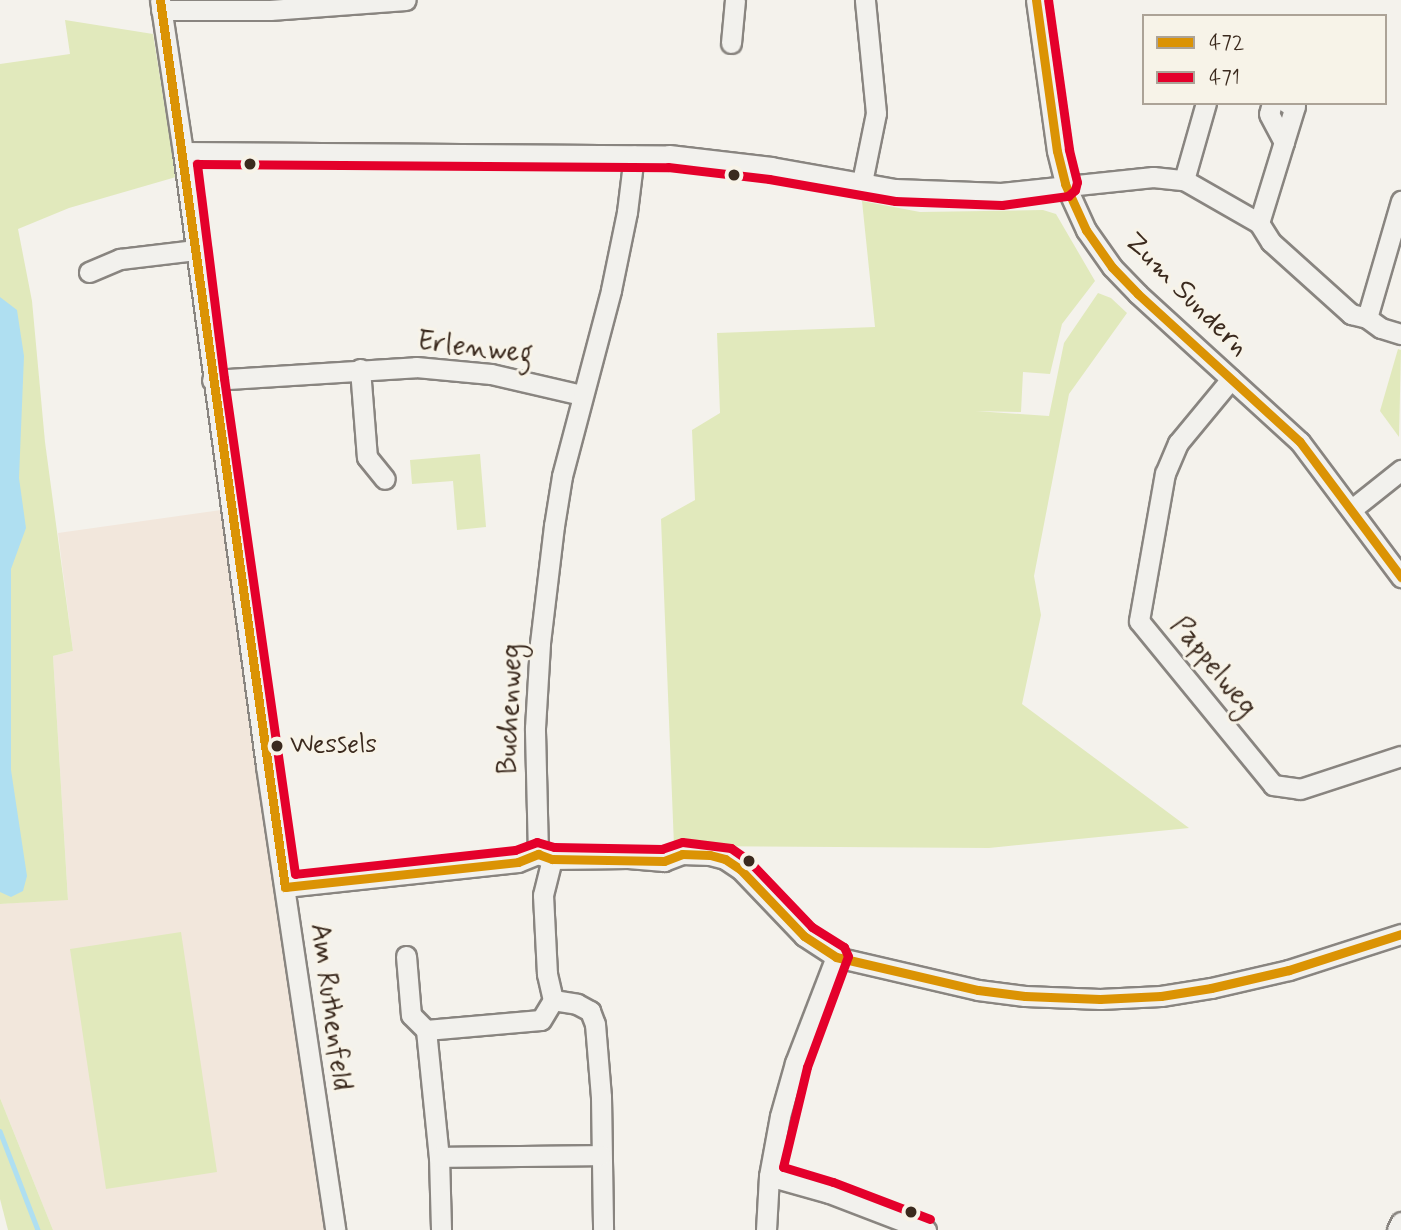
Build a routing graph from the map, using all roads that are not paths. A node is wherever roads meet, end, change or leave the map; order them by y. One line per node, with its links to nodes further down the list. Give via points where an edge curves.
1 (406, 0): 5 (street, via 270,10)
2 (734, 0): 6 (street)
3 (865, 0): 14 (street, via 876,113)
4 (1036, 0): 15 (street, Zum Sundern)
5 (160, 5): 11 (street, Am Ruthenfeld)
6 (731, 43)
7 (1205, 105): 13 (street)
8 (1271, 105): 10 (street, via 1269,114)
9 (1292, 105): 10 (street)
10 (1284, 142): 17 (street)
11 (183, 152): 12 (street); 18 (street, Am Ruthenfeld)
12 (634, 155): 14 (street, via 747,164); 25 (street, Buchenweg, via 611,290)
13 (1184, 180): 15 (street, via 1153,177); 17 (street)
14 (862, 182): 15 (street, via 895,189 1001,193)
15 (1065, 184): 23 (street, Zum Sundern, via 1086,230 1112,267)
16 (1401, 201): 20 (street)
17 (1259, 223): 20 (street, via 1271,242 1351,314)
18 (195, 250): 19 (street, via 120,259); 24 (street, Am Ruthenfeld)
19 (89, 272)
20 (1367, 318): 21 (street)
21 (1401, 334)
22 (360, 369): 24 (street, Erlenweg); 25 (street, Erlenweg, via 457,369); 27 (street, via 367,457)
23 (1231, 379): 28 (street, Zum Sundern, via 1300,442); 30 (street, Pappelweg, via 1178,443 1165,473 1139,621 1273,785 1300,789)
24 (212, 380): 32 (street, Am Ruthenfeld)
25 (582, 394): 31 (street, Buchenweg, via 562,476 540,643 535,728)
26 (1401, 471): 28 (street)
27 (385, 479)
28 (1352, 509): 29 (street, Zum Sundern)
29 (1401, 577)
30 (1401, 756)
31 (537, 858): 32 (street); 33 (street); 33 (street); 36 (street, via 664,861 682,854 717,856 740,869 804,936)
32 (285, 887): 44 (street, Am Ruthenfeld)
33 (543, 895): 37 (street, via 547,974)
34 (1401, 934): 36 (street, via 1253,979 1149,997 1037,996 978,990)
35 (406, 956): 38 (street, via 411,1016)
36 (836, 957): 41 (street, via 795,1063)
37 (553, 1000): 38 (street, via 541,1020); 39 (street, via 590,1012 595,1024)
38 (426, 1030): 40 (street)
39 (601, 1155): 40 (street); 43 (street)
40 (439, 1157): 45 (street)
41 (769, 1176): 46 (street); 47 (street)
42 (1401, 1222): 48 (street)
43 (603, 1229)
44 (335, 1230)
45 (441, 1230)
46 (765, 1230)
47 (926, 1230)
48 (1396, 1230)

